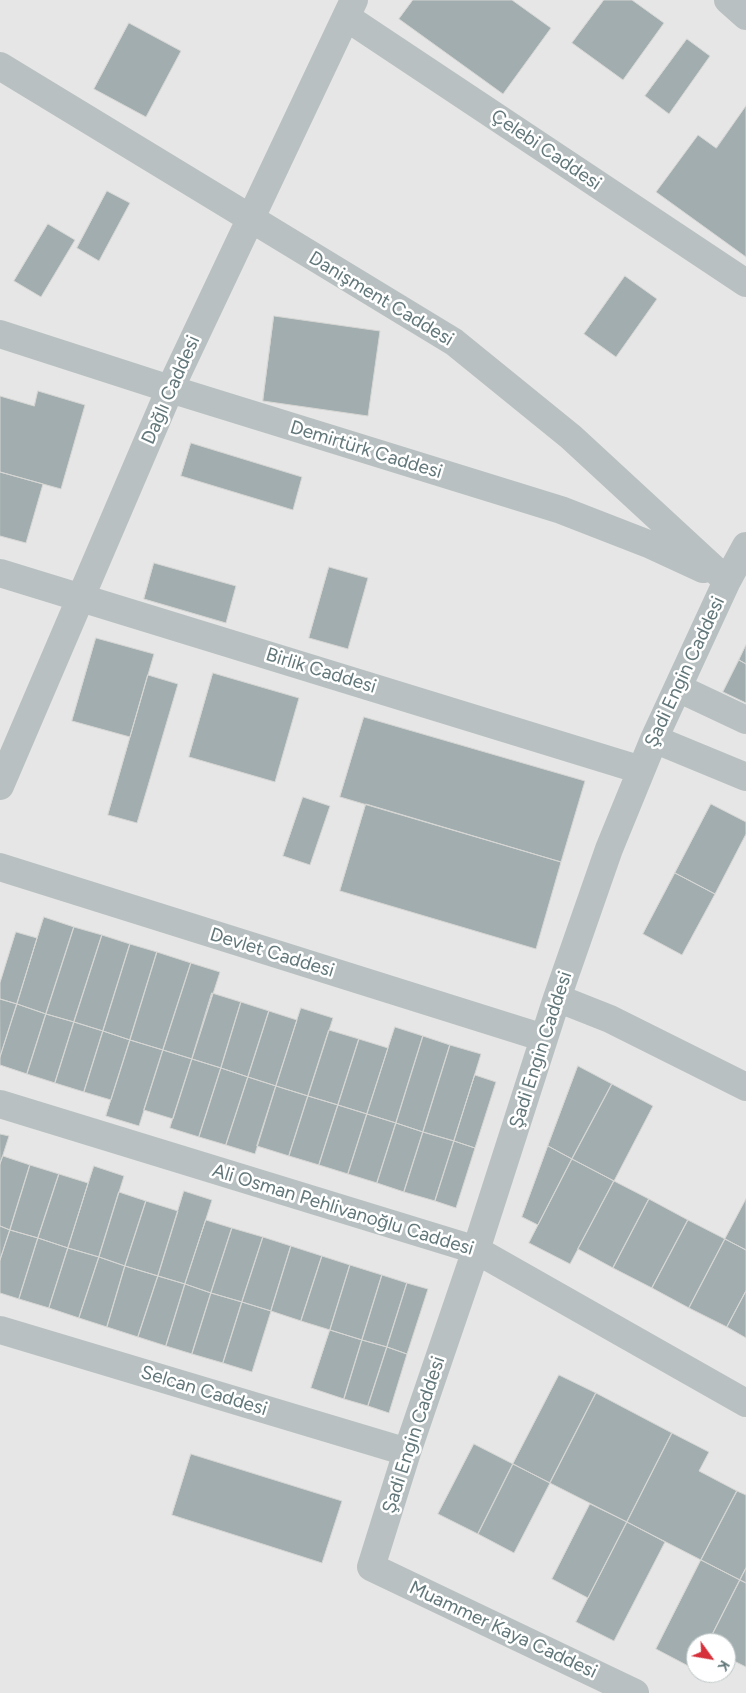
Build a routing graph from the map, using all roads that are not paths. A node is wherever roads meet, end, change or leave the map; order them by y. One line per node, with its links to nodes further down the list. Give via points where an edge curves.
1 (728, 0): 3 (street)
2 (350, 8): 5 (street, Dağlı Caddesi); 6 (street, Çelebi Caddesi)
3 (746, 16)
4 (0, 66): 5 (street, Danişment Caddesi)
5 (250, 219): 8 (street, Dağlı Caddesi); 11 (street, Danişment Caddesi, via 454,342 571,437)
6 (746, 283)
7 (0, 334): 8 (street, Demirtürk Caddesi)
8 (170, 389): 11 (street, Demirtürk Caddesi, via 561,510 651,544); 12 (street, Dağlı Caddesi)
9 (746, 546): 11 (street, Şadi Engin Caddesi)
10 (0, 573): 12 (street, Birlik Caddesi)
11 (727, 581): 13 (street, Şadi Engin Caddesi)
12 (82, 598): 16 (street, Birlik Caddesi); 18 (street, Dağlı Caddesi)
13 (678, 688): 14 (street); 15 (street, Şadi Engin Caddesi)
14 (746, 720)
15 (654, 739): 16 (street, Şadi Engin Caddesi); 17 (street)
16 (641, 770): 20 (street, Şadi Engin Caddesi, via 609,849)
17 (746, 777)
18 (0, 786)
19 (0, 867): 21 (street, Devlet Caddesi)
20 (558, 998): 21 (street, Şadi Engin Caddesi); 22 (street, via 610,1019)
21 (544, 1038): 24 (street, Şadi Engin Caddesi)
22 (746, 1087)
23 (0, 1104): 24 (street, Ali Osman Pehlivanoğlu Caddesi)
24 (476, 1250): 26 (street, Ali Osman Pehlivanoğlu Caddesi); 27 (street, Şadi Engin Caddesi)
25 (0, 1330): 27 (street, Selcan Caddesi)
26 (746, 1403)
27 (408, 1452): 28 (street, Şadi Engin Caddesi)
28 (371, 1567): 29 (street, Muammer Kaya Caddesi)
29 (635, 1693)

